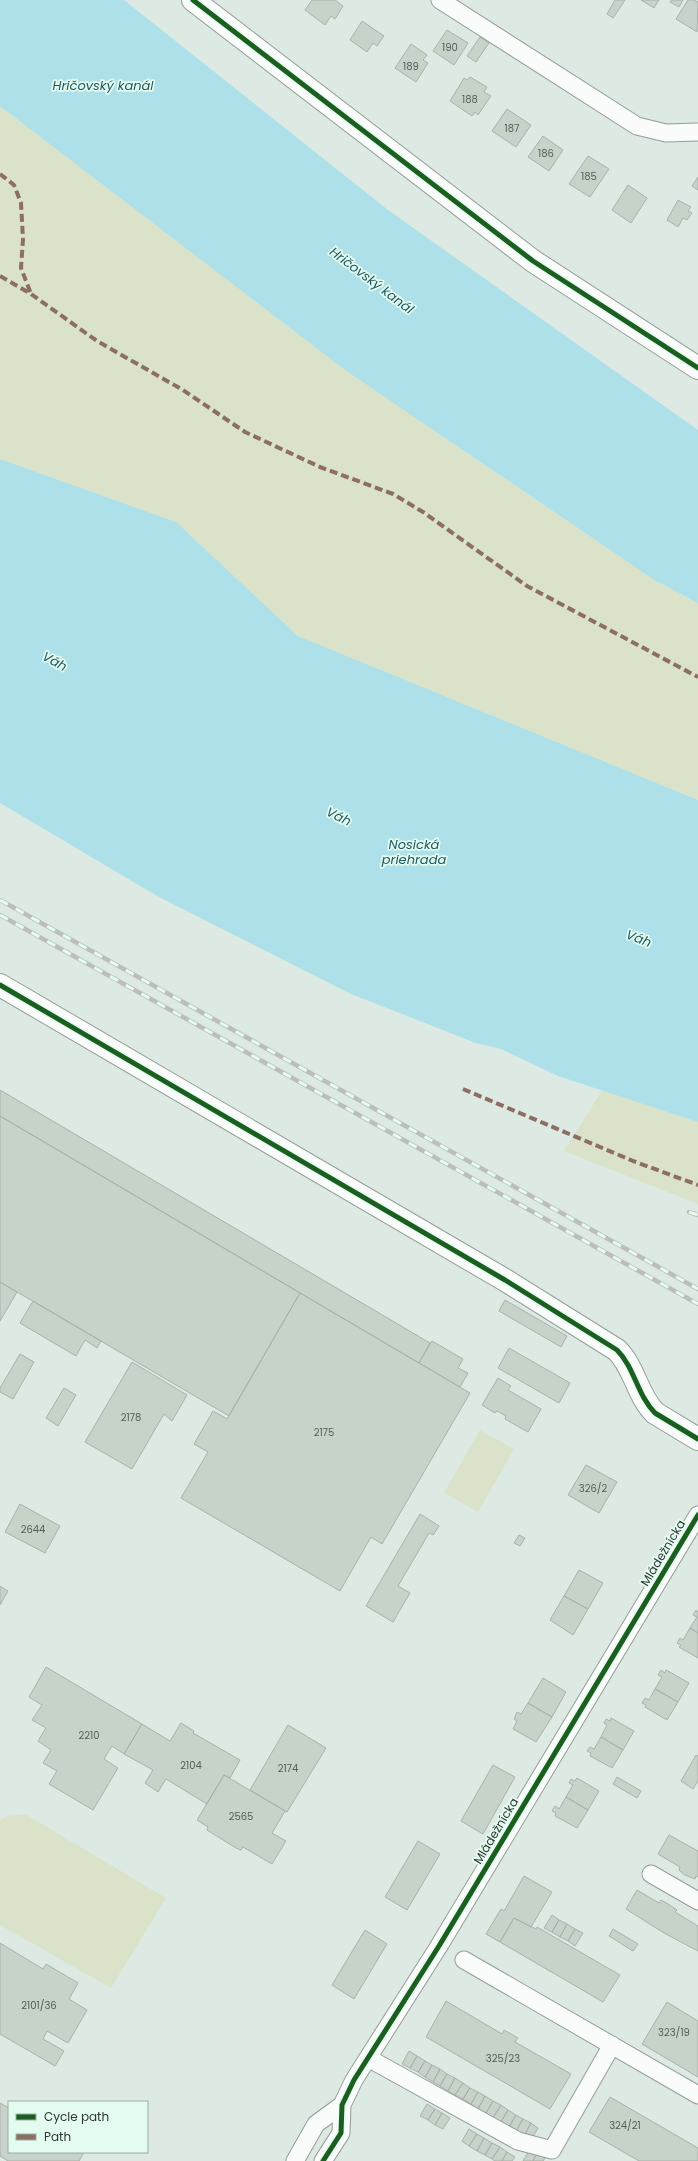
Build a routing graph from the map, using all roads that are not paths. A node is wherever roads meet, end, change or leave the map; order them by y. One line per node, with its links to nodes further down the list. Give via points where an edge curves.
1 (193, 0): 4 (street, via 533,261)
2 (440, 0): 3 (street, via 638,126 666,133)
3 (698, 132)
4 (698, 368)
5 (0, 985): 6 (street, via 505,1280 617,1350 629,1364 649,1407)
6 (698, 1439)
7 (698, 1515): 12 (street, Mládežnícka, via 439,1946)
8 (651, 1874): 9 (street)
9 (698, 1901)
10 (464, 1960): 11 (street)
11 (612, 2045): 12 (street, via 552,2150 518,2141); 13 (street)
12 (368, 2058): 14 (street, Mládežnícka)
13 (698, 2094)
14 (342, 2105): 15 (street, Mládežnícka, via 316,2124); 16 (street, Mládežnícka, via 341,2133)
15 (295, 2161)
16 (323, 2161)

